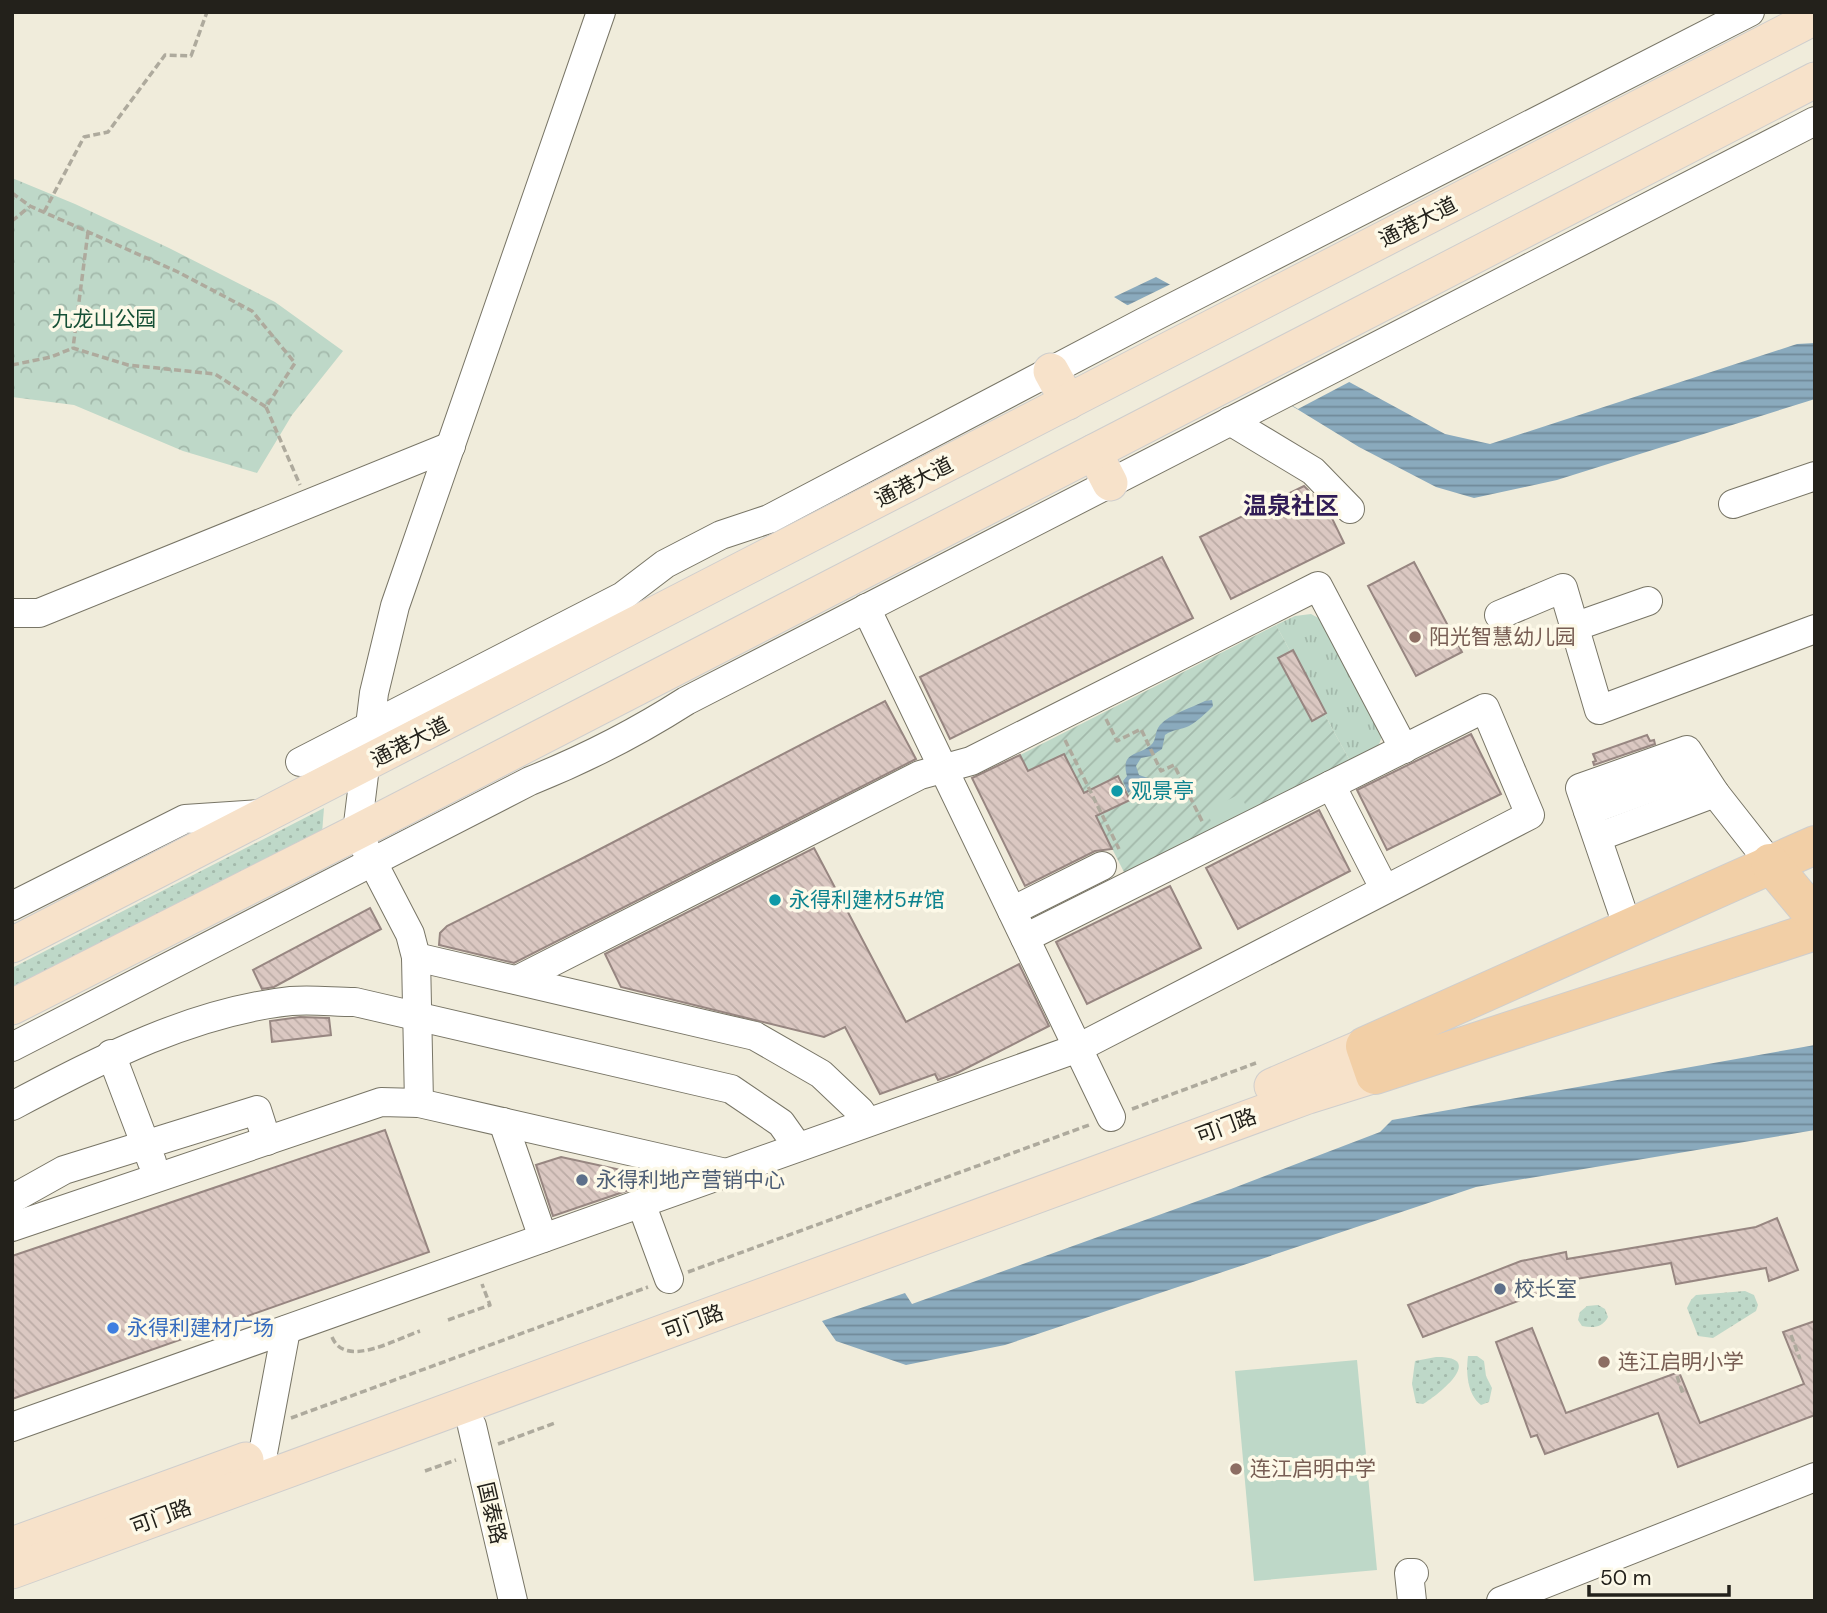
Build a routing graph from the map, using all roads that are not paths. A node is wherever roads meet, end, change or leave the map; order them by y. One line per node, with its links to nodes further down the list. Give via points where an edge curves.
1 (601, 12): 9 (street)
2 (1750, 12): 6 (street)
3 (1815, 17): 7 (main road, 通港大道)
4 (1813, 86): 10 (main road)
5 (1815, 121): 8 (street)
6 (1051, 371): 7 (main road); 21 (street, via 769,519 721,535 665,564 623,596)
7 (1068, 402): 24 (main road, 通港大道)
8 (1230, 421): 12 (street); 14 (street, via 1313,471)
9 (451, 446): 17 (street, via 39,613); 21 (street, via 395,606)
10 (1094, 452): 12 (main road); 31 (main road)
11 (1815, 476): 13 (street)
12 (1110, 483): 16 (street)
13 (1733, 504)
14 (1350, 509)
15 (1648, 601): 19 (street)
16 (866, 608): 25 (street); 31 (street, via 576,762)
17 (12, 612)
18 (1499, 615): 19 (street, via 1563,588)
19 (1574, 627): 20 (street, via 1599,710)
20 (1815, 629)
21 (370, 727): 23 (street); 24 (street)
22 (1404, 748): 25 (street, via 1318,586 1167,671 1096,698 971,761); 27 (street); 34 (street, via 1485,708 1530,815)
23 (300, 762)
24 (365, 765): 28 (main road, 通港大道); 31 (street)
25 (944, 768): 36 (street); 43 (street, via 920,775)
26 (1708, 781): 29 (street); 29 (street, via 1687,750 1580,788); 32 (street)
27 (1331, 785): 34 (street); 40 (street)
28 (271, 813): 35 (street, via 185,819); 41 (main road, 通港大道)
29 (1598, 837): 38 (street)
30 (1815, 845): 32 (highway)
31 (365, 847): 42 (street, via 410,934); 44 (main road); 46 (street)
32 (1770, 863): 37 (highway); 38 (highway)
33 (1102, 866): 36 (street)
34 (1384, 888): 47 (street)
35 (12, 906)
36 (1012, 911): 40 (street)
37 (1815, 917)
38 (1628, 928): 49 (highway)
39 (1815, 931): 49 (highway)
40 (1025, 938): 47 (street)
41 (12, 945)
42 (416, 957): 43 (street); 45 (street)
43 (517, 980): 54 (street, via 755,1036 821,1074)
44 (12, 1007)
45 (418, 1016): 48 (street, via 355,1002 292,1001 183,1027); 50 (street); 57 (street, via 731,1089 780,1123)
46 (12, 1048)
47 (1078, 1048): 52 (street); 54 (street)
48 (111, 1054): 51 (street); 56 (street)
49 (1370, 1060): 68 (main road, 可门路, via 1285,1081); 71 (main road, 可门路, via 1295,1101)
50 (419, 1103): 53 (street); 55 (street, via 381,1102)
51 (12, 1106)
52 (1111, 1116)
53 (502, 1122): 59 (street); 63 (street)
54 (867, 1122): 57 (street)
55 (264, 1133): 56 (street, via 257,1110); 58 (street)
56 (145, 1145): 58 (street); 60 (street, via 64,1170)
57 (798, 1147): 59 (street)
58 (165, 1167): 62 (street)
59 (726, 1173): 61 (street)
60 (12, 1199)
61 (640, 1203): 63 (street); 64 (street)
62 (12, 1227)
63 (543, 1238): 65 (street)
64 (669, 1279)
65 (286, 1330): 67 (street); 68 (street)
66 (472, 1426): 73 (street, 国泰路)
67 (12, 1427)
68 (263, 1453): 70 (main road, 可门路)
69 (1815, 1477): 75 (street, via 1638,1535)
70 (12, 1545)
71 (12, 1571)
72 (1414, 1573): 74 (street, via 1409,1573)
73 (513, 1601)
74 (1412, 1601)
75 (1501, 1601)

